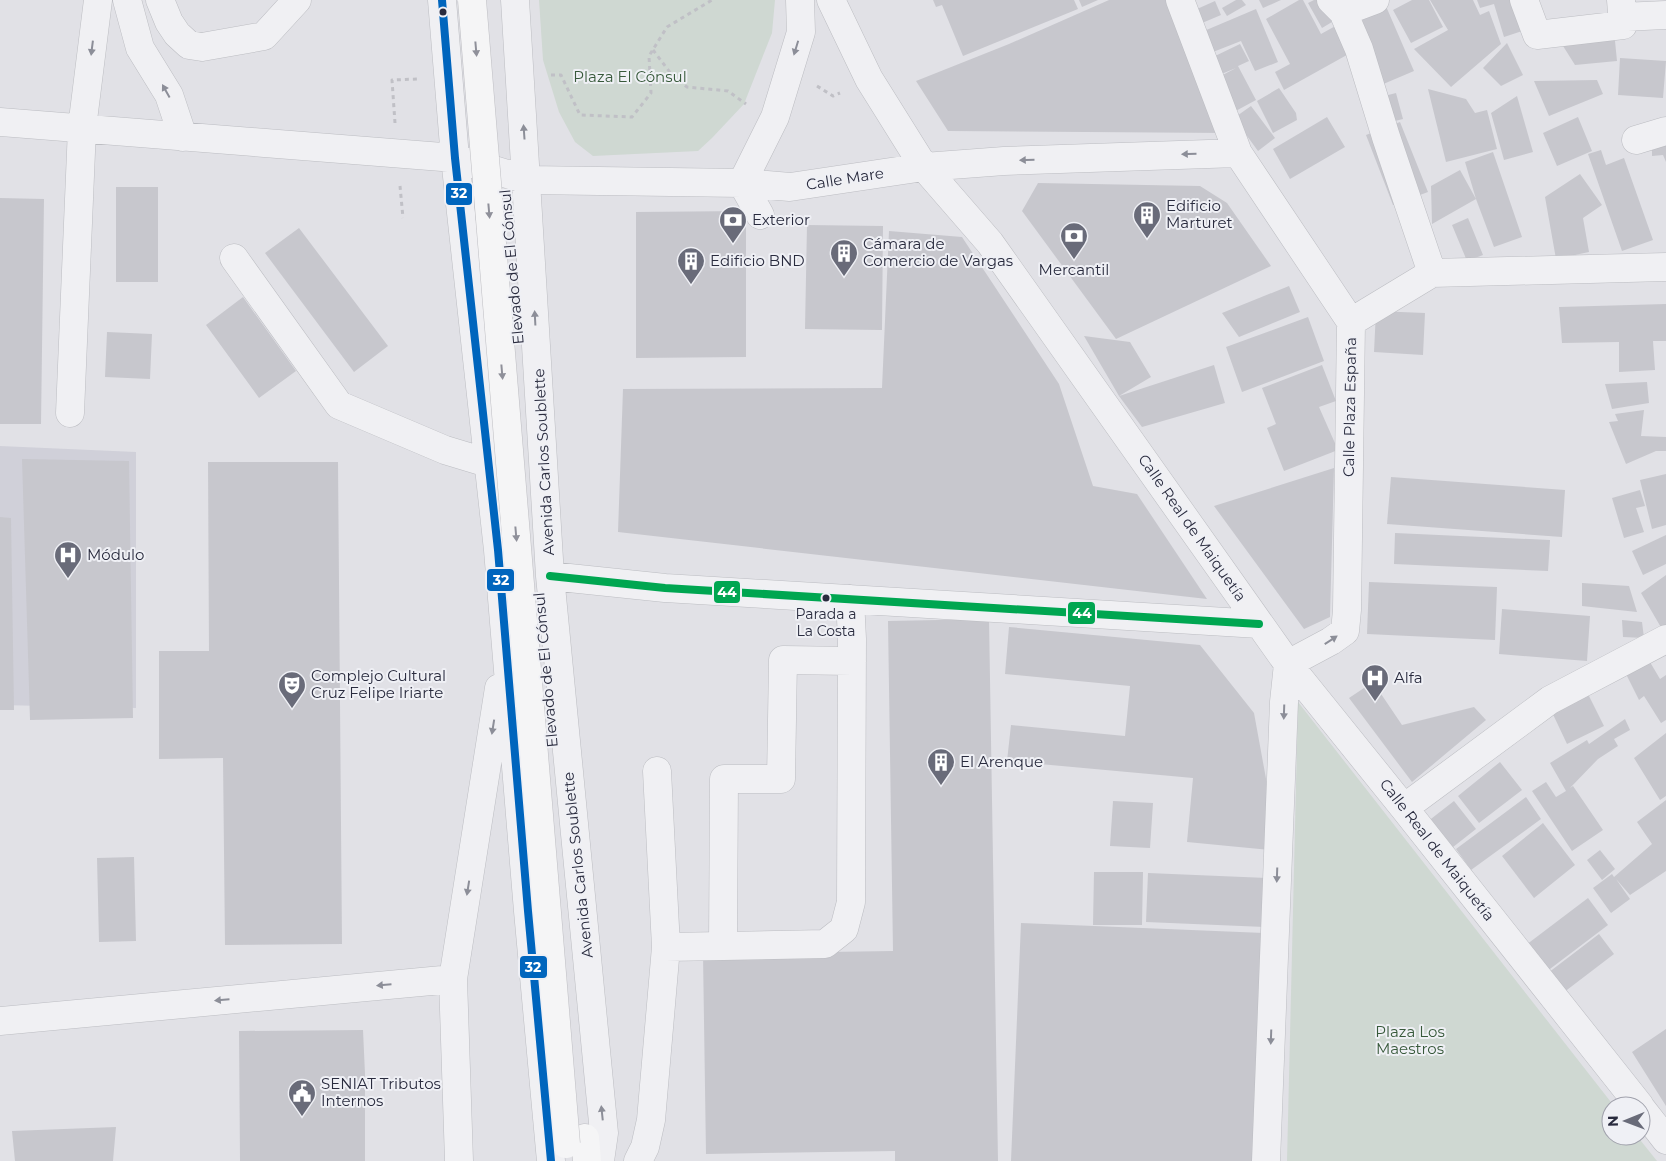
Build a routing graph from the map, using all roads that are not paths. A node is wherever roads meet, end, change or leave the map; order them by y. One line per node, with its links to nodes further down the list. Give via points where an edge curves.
1 (98, 0): 18 (street, one-way to 18)
2 (127, 0): 20 (street, one-way to 2, via 169,95 140,48)
3 (160, 0): 4 (street, via 177,34 188,45 202,47 264,36)
4 (297, 0)
5 (442, 0): 23 (street)
6 (472, 0): 52 (main road, Elevado de El Cónsul, one-way to 52, bridge, via 565,1134)
7 (490, 0): 53 (main road, Elevado de El Cónsul)
8 (515, 0): 25 (street, Avenida Carlos Soublette, one-way to 8)
9 (800, 0): 26 (street, one-way to 26, via 801,32 775,117)
10 (831, 0): 24 (street, Calle Real de Maiquetía, via 869,79)
11 (1180, 0): 22 (street, Calle Plaza España)
12 (1375, 0): 14 (street)
13 (1524, 0): 15 (street, via 1537,35 1623,25)
14 (1337, 6): 30 (street, via 1359,50)
15 (1621, 8): 16 (street)
16 (1666, 15)
17 (0, 122): 18 (street, Calle Mare)
18 (82, 128): 20 (street, Calle Mare); 32 (street)
19 (1666, 131): 21 (street)
20 (183, 136): 23 (street, Calle Mare)
21 (1636, 140)
22 (1238, 153): 24 (street, Calle Mare, one-way to 24); 31 (street, Calle Plaza España)
23 (455, 158): 25 (street, Calle Mare); 33 (street)
24 (924, 166): 26 (street, Calle Mare, via 790,187); 36 (street, Calle Real de Maiquetía, via 990,243)
25 (527, 180): 26 (street, Calle Mare); 34 (street, Avenida Carlos Soublette, one-way to 25)
26 (742, 183): 27 (street)
27 (760, 215)
28 (234, 258): 33 (street, via 339,405 445,450)
29 (1666, 267): 30 (street)
30 (1432, 273): 31 (street)
31 (1351, 322): 40 (street, Calle Plaza España, one-way to 31, via 1345,631)
32 (70, 413)
33 (488, 463): 38 (street)
34 (550, 576): 35 (street, via 665,588); 54 (street, Avenida Carlos Soublette, one-way to 34, via 604,1133)
35 (850, 599): 36 (street); 39 (street)
36 (1259, 624): 40 (street, Calle Real de Maiquetía)
37 (1666, 639): 42 (street, via 1550,700)
38 (506, 644): 45 (street, one-way to 45); 51 (street)
39 (852, 661): 43 (street, via 851,902 844,930 825,944); 43 (street, via 783,660 781,779 724,779)
40 (1288, 664): 42 (street, Calle Real de Maiquetía); 56 (street, one-way to 56)
41 (657, 771): 44 (street)
42 (1404, 808): 47 (street, Calle Real de Maiquetía)
43 (722, 946): 44 (street)
44 (666, 947): 55 (street, via 651,1120)
45 (453, 979): 46 (street, one-way to 46); 50 (street)
46 (0, 1020)
47 (1631, 1096)
48 (1651, 1119): 49 (street, Calle Real de Maiquetía)
49 (1665, 1135)
50 (459, 1161)
51 (551, 1161)
52 (564, 1161)
53 (587, 1161)
54 (600, 1161)
55 (638, 1161)
56 (1266, 1161)

